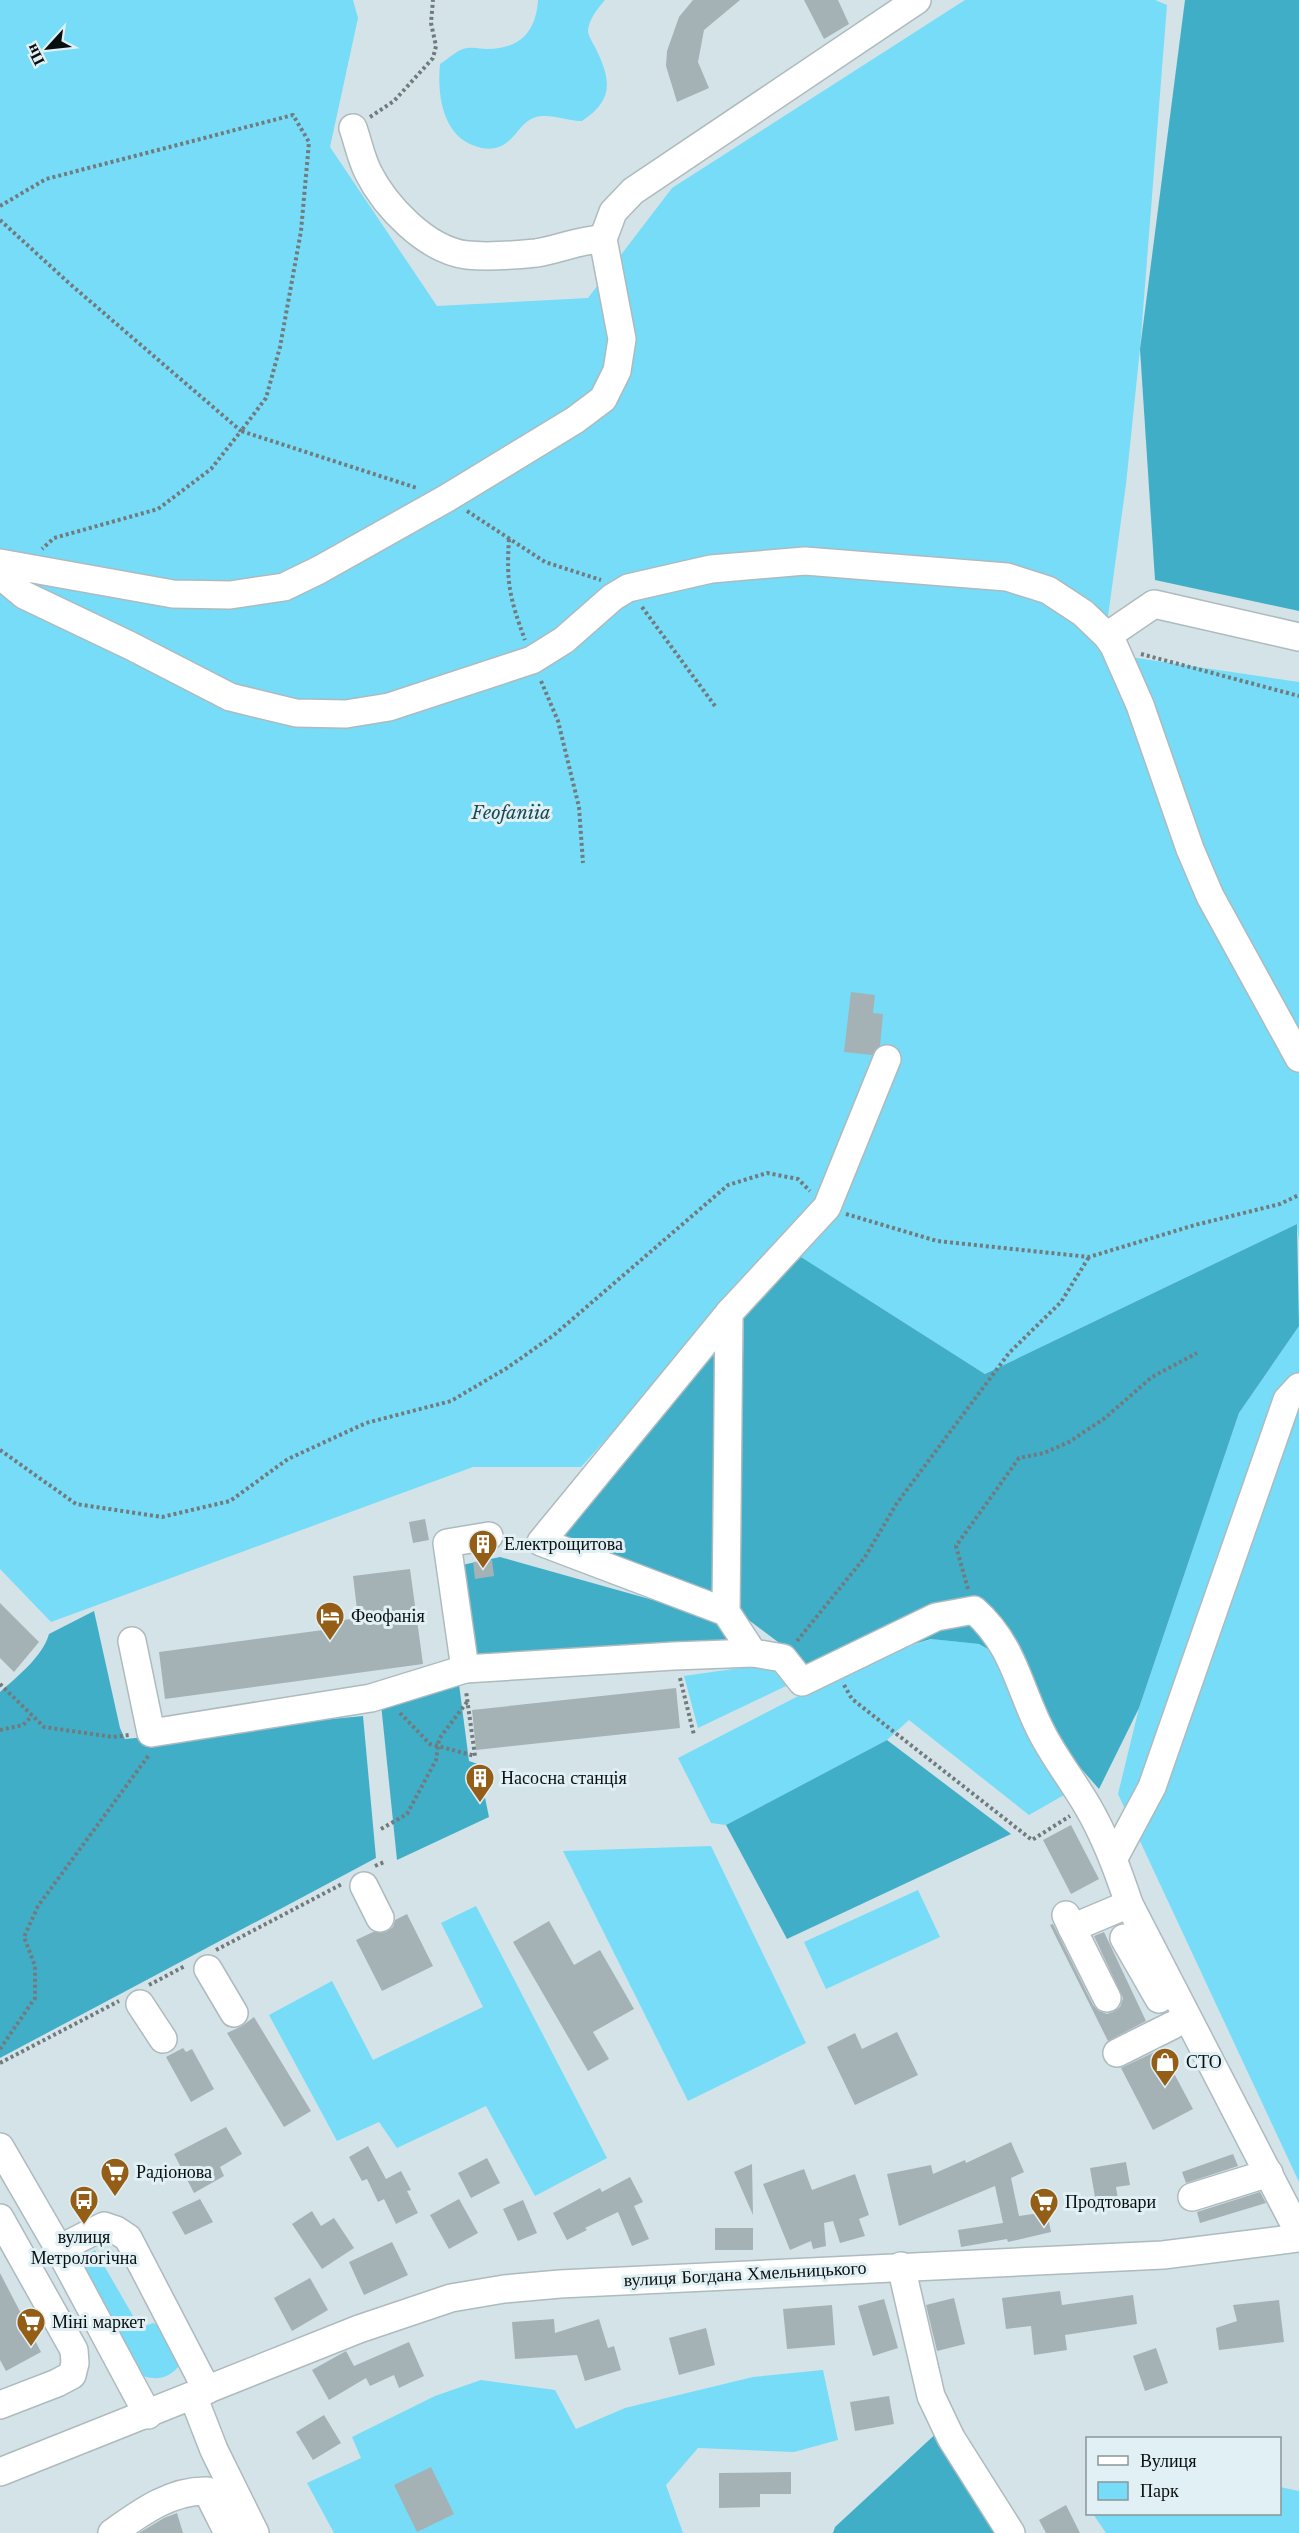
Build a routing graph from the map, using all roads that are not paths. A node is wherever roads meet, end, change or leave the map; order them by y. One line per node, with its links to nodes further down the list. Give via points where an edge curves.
1 (917, 0): 3 (street, via 633,191 614,212)
2 (353, 128): 3 (street, via 367,171 383,196 402,221 435,243 465,255 537,253)
3 (603, 238): 4 (street, via 622,339 617,371 603,399 447,498 319,570 285,587 230,595 173,594)
4 (8, 569): 6 (street, via 24,595 230,697 296,713 346,714 389,707 532,660 564,640 628,588 711,569 805,561 1007,577 1048,590 1083,613)
5 (1299, 637): 6 (street, via 1154,604)
6 (1111, 641): 7 (street, via 1140,705 1210,896)
7 (1293, 1031): 8 (street)
8 (1299, 1058)
9 (887, 1059): 10 (street, via 827,1207)
10 (729, 1312): 13 (street); 13 (street, via 541,1542)
11 (1299, 1387): 17 (street, via 1287,1400 1152,1786)
12 (489, 1536): 16 (street, via 447,1543)
13 (726, 1612): 15 (street)
14 (132, 1641): 16 (street, via 151,1742 383,1695)
15 (753, 1653): 16 (street); 17 (street, via 783,1658 802,1682 936,1617 974,1610 1014,1664 1043,1736)
16 (465, 1669)
17 (1114, 1858): 19 (street)
18 (364, 1886): 20 (street)
19 (1129, 1904): 23 (street, via 1069,1921); 30 (street)
20 (380, 1918)
21 (1124, 1938): 26 (street)
22 (208, 1969): 25 (street)
23 (1107, 1998)
24 (141, 2004): 27 (street)
25 (234, 2013)
26 (1173, 2025): 28 (street); 30 (street)
27 (163, 2039)
28 (1117, 2053)
29 (0, 2146): 35 (street)
30 (1263, 2174): 31 (street); 33 (street)
31 (1192, 2197)
32 (0, 2218): 38 (street, via 74,2350 75,2363 72,2375)
33 (1299, 2233)
34 (1299, 2238): 36 (street, вулиця Богдана Хмельницького, via 1163,2255)
35 (59, 2249): 37 (street, via 104,2226 128,2238); 39 (street)
36 (901, 2266): 37 (street, вулиця Богдана Хмельницького, via 560,2284 451,2298 359,2329); 44 (street, via 931,2396 951,2438)
37 (200, 2393): 39 (street, вулиця Богдана Хмельницького); 43 (street, via 213,2450)
38 (0, 2404)
39 (148, 2415): 40 (street, вулиця Богдана Хмельницького)
40 (0, 2472)
41 (112, 2533): 42 (street, via 146,2509 194,2491 207,2492)
42 (228, 2533)
43 (255, 2533)
44 (1011, 2533)

